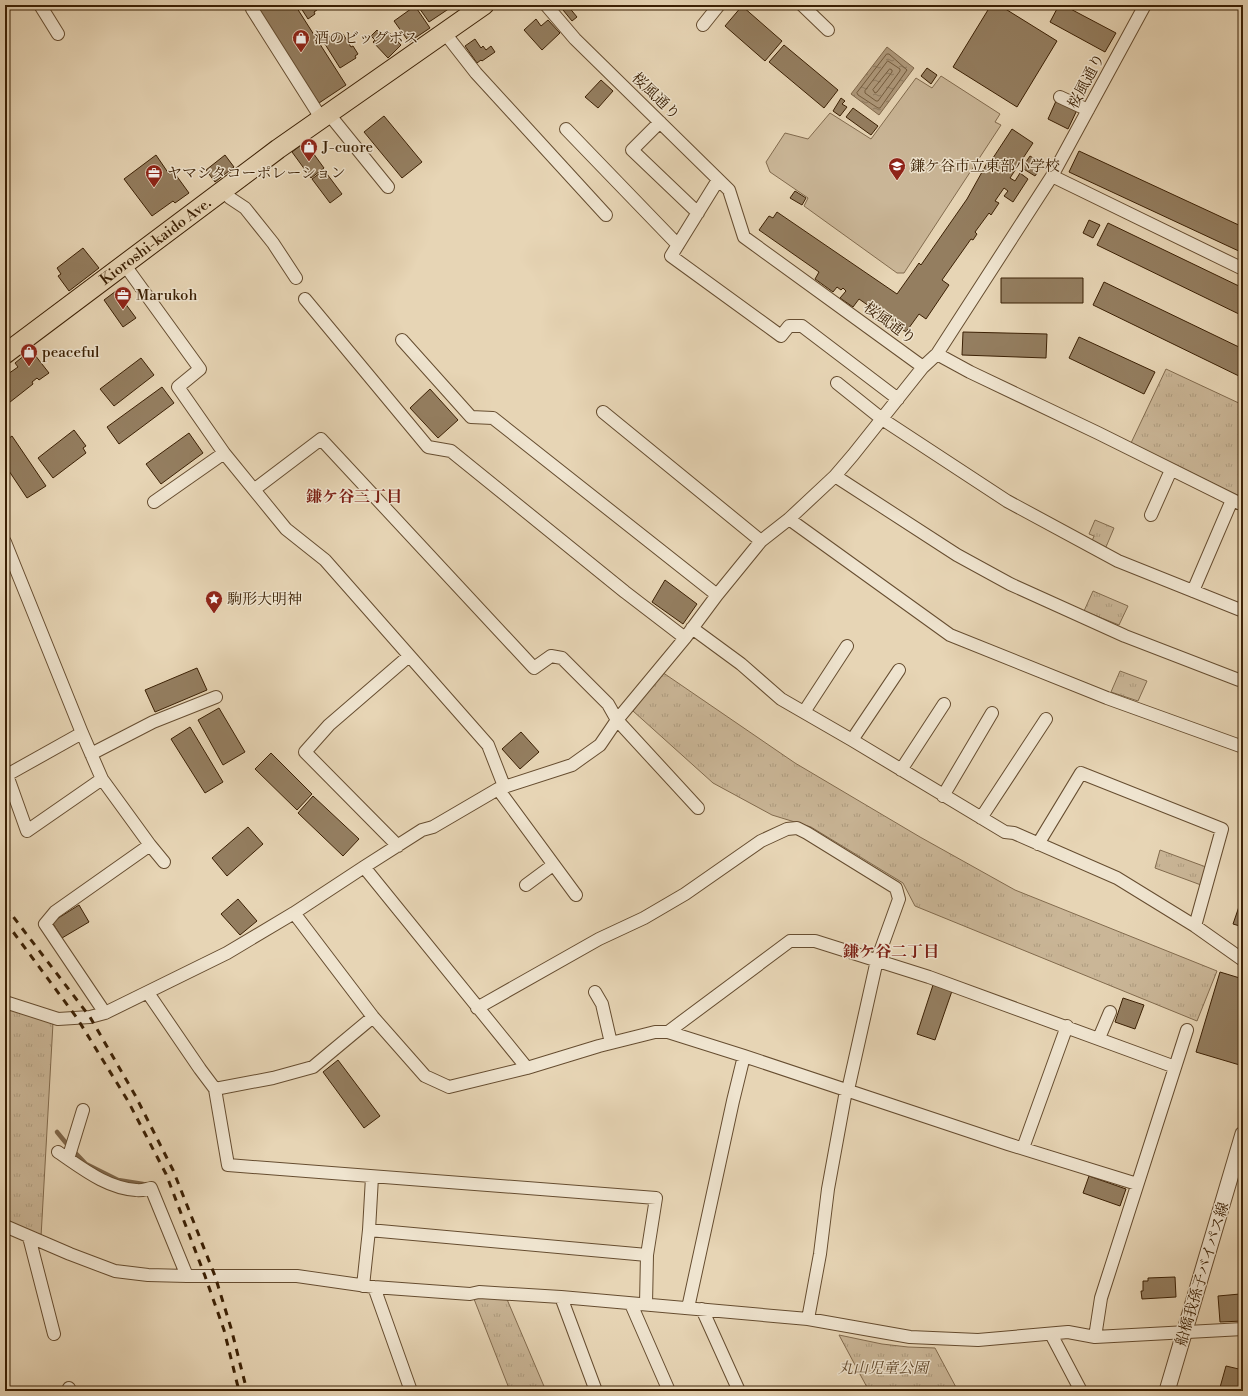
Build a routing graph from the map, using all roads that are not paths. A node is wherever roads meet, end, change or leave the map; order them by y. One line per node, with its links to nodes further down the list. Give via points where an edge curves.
1 (40, 5): 11 (street)
2 (253, 5): 14 (street, via 252,9)
3 (484, 5): 10 (main road, Kioroshi-kaido Ave.)
4 (546, 5): 15 (street, 桜風通り, via 575,39)
5 (719, 5): 8 (street)
6 (802, 5): 9 (street)
7 (1145, 5): 13 (street, 桜風通り)
8 (703, 25)
9 (828, 30)
10 (444, 32): 14 (main road, Kioroshi-kaido Ave.); 22 (street, via 476,73)
11 (58, 34)
12 (1060, 97): 13 (street)
13 (1088, 110): 17 (street, 桜風通り)
14 (325, 115): 19 (street); 20 (main road, Kioroshi-kaido Ave.)
15 (660, 122): 18 (street, 桜風通り); 21 (street, via 632,150)
16 (566, 130): 23 (street)
17 (1052, 176): 25 (street); 30 (street, 桜風通り)
18 (718, 180): 21 (street); 31 (street, 桜風通り, via 729,190 744,237)
19 (388, 187)
20 (223, 190): 24 (main road, Kioroshi-kaido Ave.); 26 (street, via 245,208 273,243)
21 (698, 213): 23 (street)
22 (606, 215)
23 (678, 245): 33 (street, via 671,256 782,336 789,326 802,326)
24 (124, 264): 29 (main road, Kioroshi-kaido Ave.); 36 (street, via 200,369 178,387)
25 (1243, 268)
26 (296, 278)
27 (305, 299): 51 (street, via 428,447 451,451)
28 (402, 340): 48 (street, via 471,416 493,418)
29 (5, 354)
30 (937, 354): 31 (street, 桜風通り); 37 (street)
31 (923, 367): 33 (street)
32 (837, 383): 35 (street)
33 (898, 398): 35 (street)
34 (603, 412): 45 (street)
35 (882, 419): 38 (street); 47 (street, via 1007,501 1118,561)
36 (224, 453): 39 (street); 41 (street)
37 (1171, 470): 40 (street); 43 (street)
38 (835, 476): 44 (street); 55 (street, via 957,555 1010,584 1125,636)
39 (255, 489): 53 (street, via 286,529 325,560); 61 (street, via 320,439 534,668 551,656 562,658 608,704)
40 (1232, 500): 42 (street); 47 (street)
41 (154, 502)
42 (1243, 505)
43 (1151, 515)
44 (789, 518): 45 (street); 64 (street, via 950,635 1107,698)
45 (761, 541): 48 (street)
46 (5, 542): 62 (street)
47 (1193, 591): 49 (street)
48 (717, 595): 50 (street)
49 (1243, 611)
50 (692, 628): 51 (street); 58 (street, via 781,699)
51 (685, 638): 61 (street)
52 (847, 646): 58 (street)
53 (409, 656): 68 (street, via 488,745); 76 (street, via 329,725 305,752)
54 (899, 670): 63 (street)
55 (1239, 680)
56 (216, 697): 65 (street, via 153,722)
57 (944, 704): 66 (street)
58 (804, 712): 63 (street)
59 (992, 713): 69 (street)
60 (1046, 719): 71 (street)
61 (617, 720): 68 (street, via 600,745 572,765); 70 (street)
62 (82, 733): 65 (street); 67 (street, via 7,776 28,831)
63 (852, 740): 66 (street)
64 (1243, 747)
65 (91, 754): 67 (street)
66 (901, 770): 69 (street)
67 (102, 779): 75 (street)
68 (501, 788): 76 (street, via 433,827 422,830); 78 (street)
69 (943, 796): 71 (street)
70 (698, 808)
71 (981, 818): 74 (street, via 1005,832 1014,833)
72 (784, 822): 73 (street)
73 (797, 828): 84 (street, via 896,888 899,899); 89 (street, via 786,829 761,841 685,894)
74 (1038, 844): 83 (street, via 1117,878); 83 (street, via 1081,773 1222,829)
75 (150, 845): 77 (street); 91 (street, via 55,912 45,924)
76 (398, 846): 79 (street)
77 (164, 862)
78 (553, 865): 80 (street); 81 (street)
79 (364, 867): 82 (street); 89 (street)
80 (526, 885)
81 (576, 895)
82 (294, 913): 87 (street, via 227,953); 92 (street)
83 (1195, 926): 85 (street)
84 (877, 960): 93 (street); 95 (street, via 815,941 790,941); 102 (street)
85 (1243, 960)
86 (595, 992): 97 (street, via 602,1004)
87 (148, 993): 91 (street); 101 (street)
88 (5, 1002): 91 (street, via 58,1019 90,1017)
89 (477, 1008): 100 (street)
90 (1110, 1012): 96 (street)
91 (105, 1013)
92 (373, 1017): 100 (street, via 426,1076 450,1087); 101 (street, via 313,1067 273,1078)
93 (1067, 1026): 96 (street); 105 (street)
94 (1187, 1030): 99 (street)
95 (668, 1032): 97 (street, via 655,1032); 98 (street)
96 (1100, 1038): 99 (street)
97 (611, 1043): 100 (street)
98 (744, 1056): 102 (street); 117 (street)
99 (1175, 1067): 107 (street)
100 (527, 1068)
101 (215, 1088): 106 (street, via 228,1165)
102 (848, 1090): 105 (street); 119 (street, via 828,1189)
103 (83, 1110): 112 (street, via 63,1156 107,1183 137,1191 151,1188)
104 (1243, 1134): 121 (street, 船橋我孫子バイパス線)
105 (1023, 1148): 107 (street)
106 (372, 1177): 109 (street); 111 (street, via 656,1198)
107 (1137, 1184): 124 (street, via 1101,1298)
108 (5, 1226): 110 (street)
109 (369, 1230): 111 (street); 113 (street)
110 (29, 1237): 112 (street, via 115,1271); 122 (street)
111 (647, 1255): 116 (street)
112 (187, 1276): 113 (street, via 297,1276)
113 (368, 1286): 114 (street, via 470,1294 479,1292); 125 (street)
114 (561, 1297): 115 (street); 126 (street)
115 (631, 1304): 116 (street); 127 (street)
116 (646, 1304): 117 (street)
117 (688, 1308): 118 (street)
118 (702, 1309): 119 (street); 128 (street)
119 (808, 1319): 123 (street, via 910,1337 978,1340)
120 (1243, 1329): 121 (street)
121 (1185, 1333): 124 (street); 130 (street, 船橋我孫子バイパス線)
122 (54, 1334)
123 (1051, 1334): 124 (street, via 1068,1332); 129 (street)
124 (1095, 1337)
125 (411, 1391)
126 (596, 1391)
127 (669, 1391)
128 (739, 1391)
129 (1081, 1391)
130 (1167, 1391)

